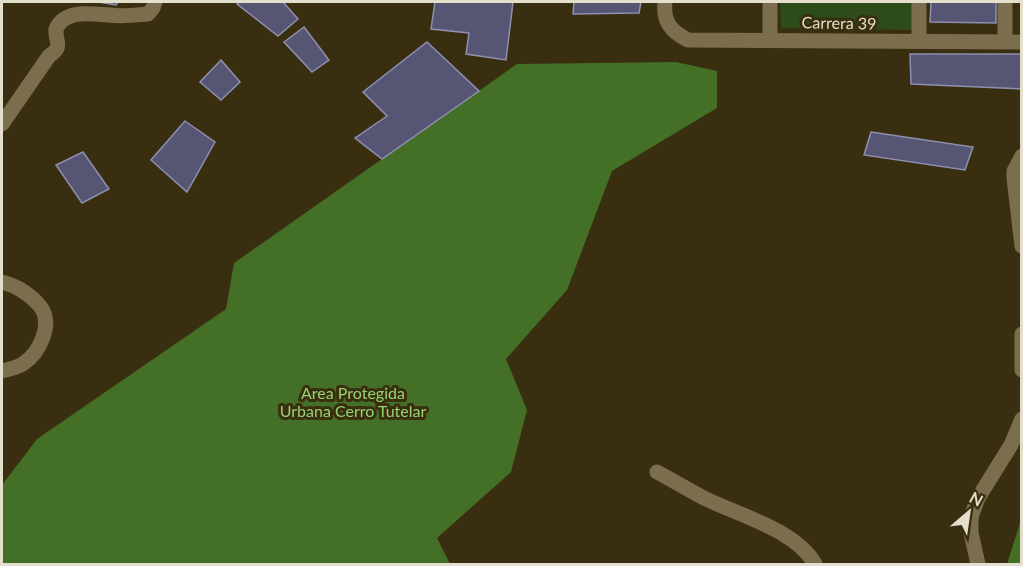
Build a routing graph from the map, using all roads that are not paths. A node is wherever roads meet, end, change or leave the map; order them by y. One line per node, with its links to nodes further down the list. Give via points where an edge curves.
1 (155, 2): 10 (street, via 148,14 82,13 61,22 56,29 57,50)
2 (664, 2): 6 (street, Carrera 39, via 669,27 688,40)
3 (770, 2): 6 (street)
4 (920, 2): 7 (street)
5 (1005, 2): 8 (street)
6 (770, 39): 7 (street, Carrera 39)
7 (919, 41): 8 (street, Carrera 39)
8 (1005, 42): 9 (street, Carrera 39)
9 (1022, 42)
10 (2, 124)
11 (1022, 156): 12 (street, via 1014,178)
12 (1022, 246)
13 (2, 282): 16 (street, via 21,289 44,313 42,342 32,356)
14 (1022, 334): 15 (street)
15 (1022, 370)
16 (2, 371)
17 (1022, 419): 20 (street, via 971,517)
18 (657, 472): 19 (street, via 790,539)
19 (815, 564)
20 (978, 564)

